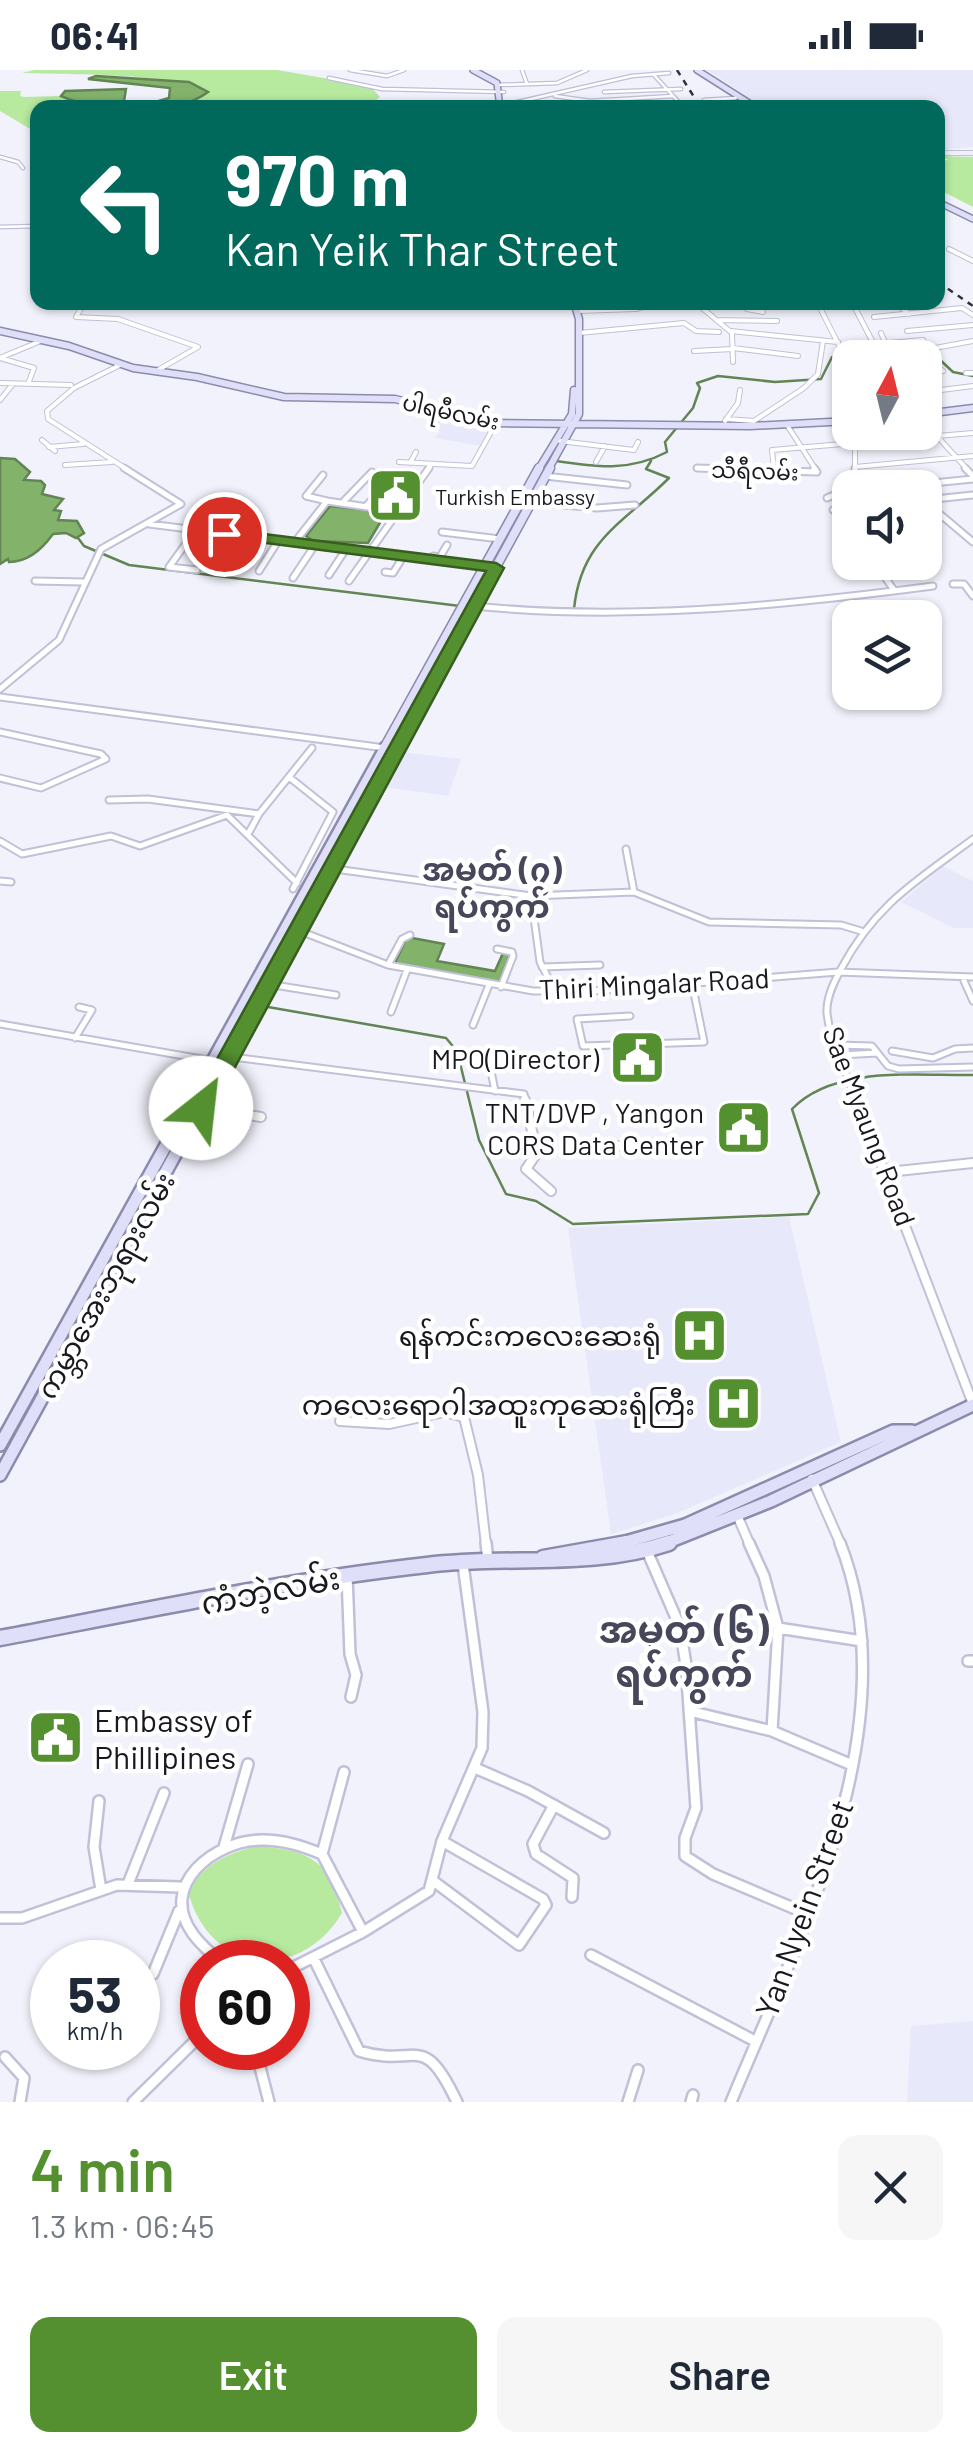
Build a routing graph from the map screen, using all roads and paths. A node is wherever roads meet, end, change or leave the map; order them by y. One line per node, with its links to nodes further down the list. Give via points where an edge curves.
1 (351, 70): 10 (street); 14 (street, via 329,78)
2 (404, 70): 11 (street)
3 (473, 70): 15 (main road)
4 (483, 70): 15 (main road)
5 (522, 70): 13 (street)
6 (587, 70): 13 (street)
7 (695, 70): 25 (main road); 33 (main road)
8 (652, 72): 9 (street); 12 (street); 18 (street)
9 (668, 72)
10 (373, 74): 11 (street); 14 (street)
11 (386, 76): 19 (street)
12 (613, 81): 16 (street); 20 (street)
13 (527, 84): 15 (street)
14 (358, 85): 19 (street)
15 (500, 85): 21 (main road)
16 (591, 87): 22 (street); 23 (street)
17 (681, 88): 18 (street)
18 (666, 89): 20 (street); 24 (street)
19 (394, 90): 21 (street)
20 (631, 91): 22 (street)
21 (501, 92): 26 (main road)
22 (604, 92): 29 (street)
23 (555, 96): 27 (street); 28 (street)
24 (672, 96): 29 (street); 30 (street)
25 (736, 98): 31 (street); 32 (main road)
26 (502, 100)
27 (536, 100)
28 (577, 100): 29 (street)
29 (608, 100)
30 (676, 100)
31 (704, 100)
32 (740, 100)
33 (742, 100)
34 (973, 152): 35 (main road)
35 (945, 153)
36 (0, 157): 37 (street)
37 (22, 168)
38 (945, 204): 39 (main road)
39 (973, 218)
40 (30, 226): 41 (street)
41 (0, 227)
42 (949, 249): 43 (street)
43 (973, 261)
44 (80, 310): 84 (street, via 76,317 118,319 198,347)
45 (572, 310): 85 (main road)
46 (606, 310): 54 (street)
47 (707, 310): 59 (street)
48 (752, 310): 55 (street)
49 (821, 310): 71 (street)
50 (856, 310): 72 (street)
51 (905, 310): 56 (street)
52 (945, 310): 56 (street)
53 (945, 310): 57 (street)
54 (577, 311): 69 (main road)
55 (763, 312)
56 (910, 314): 58 (street)
57 (973, 315)
58 (874, 317)
59 (715, 320): 61 (street); 65 (street)
60 (638, 321): 63 (street)
61 (777, 321)
62 (973, 325): 66 (street)
63 (644, 327): 67 (street, via 684,323); 69 (street)
64 (0, 331): 70 (main road, ပါရမီလမ်း)
65 (730, 331): 74 (street); 78 (street)
66 (907, 331)
67 (719, 332)
68 (881, 333): 73 (street)
69 (578, 334): 85 (main road)
70 (45, 340): 81 (street); 83 (main road, ပါရမီလမ်း)
71 (837, 340)
72 (872, 340)
73 (886, 340)
74 (823, 341): 76 (street); 100 (street, via 818,374 804,388 754,421)
75 (973, 341): 77 (street)
76 (832, 342)
77 (942, 347)
78 (733, 349): 79 (street); 80 (street); 82 (street)
79 (694, 350)
80 (798, 356)
81 (0, 358): 88 (street, via 34,368)
82 (732, 362)
83 (122, 364): 84 (main road, ပါရမီလမ်း); 89 (street)
84 (158, 370): 95 (main road, ပါရမီလမ်း, via 284,397 394,399)
85 (577, 381): 98 (main road)
86 (0, 383): 87 (street)
87 (12, 384): 88 (street); 93 (street)
88 (28, 384): 89 (street)
89 (73, 385): 110 (street, via 46,416)
90 (973, 386): 92 (street)
91 (740, 390): 100 (street)
92 (942, 390)
93 (0, 400)
94 (971, 408): 96 (main road)
95 (443, 411): 102 (main road, ပါရမီလမ်း); 104 (street)
96 (942, 412)
97 (545, 421): 98 (main road); 98 (main road); 102 (main road, ပါရမီလမ်း)
98 (571, 421): 99 (main road); 99 (main road); 111 (main road)
99 (596, 422): 100 (main road)
100 (723, 422): 103 (main road)
101 (832, 422): 103 (main road)
102 (496, 423): 126 (street, via 472,466)
103 (787, 425): 115 (street, သီရီလမ်း)
104 (432, 427)
105 (973, 432): 106 (street)
106 (942, 435)
107 (42, 440): 114 (street)
108 (638, 442): 112 (street, via 634,450)
109 (942, 443): 120 (street)
110 (84, 444): 114 (street); 121 (street)
111 (560, 444): 112 (street); 133 (main road); 152 (main road, via 550,448)
112 (604, 446): 123 (street)
113 (832, 446): 115 (street)
114 (49, 447): 117 (street)
115 (803, 448): 130 (street, via 770,451); 130 (street, သီရီလမ်း, via 818,472)
116 (855, 450): 127 (street)
117 (54, 452)
118 (416, 452): 124 (street)
119 (973, 456): 120 (street)
120 (955, 458): 127 (street); 134 (street)
121 (113, 462): 125 (street); 149 (street, via 181,502)
122 (399, 462): 124 (street)
123 (596, 462)
124 (410, 464): 126 (street)
125 (65, 465)
126 (432, 465): 147 (street)
127 (855, 467): 129 (street)
128 (697, 468): 130 (street, သီရီလမ်း)
129 (855, 470)
130 (774, 471)
131 (372, 472): 143 (street)
132 (323, 475): 142 (street, via 306,496)
133 (545, 476): 136 (street); 144 (main road)
134 (973, 477): 135 (street)
135 (942, 482)
136 (627, 485)
137 (380, 491): 146 (street)
138 (973, 495): 141 (street)
139 (832, 496): 140 (street)
140 (827, 498)
141 (942, 498)
142 (326, 501): 143 (street); 156 (street)
143 (343, 502): 146 (street)
144 (531, 502): 145 (street); 154 (main road)
145 (636, 505)
146 (366, 506): 147 (street)
147 (395, 511): 160 (street)
148 (942, 518): 155 (street)
149 (148, 524): 150 (street); 172 (street, via 102,549)
150 (196, 530): 153 (street); 164 (street, via 168,567)
151 (442, 532): 152 (street)
152 (500, 539): 154 (street); 163 (main road)
153 (278, 540): 156 (street); 165 (street)
154 (510, 540): 163 (main road)
155 (973, 542)
156 (294, 543): 157 (street)
157 (316, 545): 159 (street); 168 (street)
158 (447, 545): 162 (street)
159 (346, 549): 160 (street); 167 (street)
160 (366, 552): 161 (street); 171 (street)
161 (403, 557): 162 (street); 166 (street, via 393,574)
162 (430, 560): 163 (street)
163 (491, 567): 177 (main road, ကမ္ဘာအေးဘုရားလမ်း)
164 (197, 570)
165 (259, 571)
166 (385, 572)
167 (329, 574)
168 (293, 578)
169 (887, 580): 175 (street)
170 (34, 581): 172 (street)
171 (349, 581)
172 (83, 582): 178 (street, via 58,640)
173 (953, 584): 176 (street, via 964,584)
174 (933, 586): 175 (street)
175 (894, 590): 177 (street, via 680,608)
176 (973, 596)
177 (466, 611): 181 (main road, ကမ္ဘာအေးဘုရားလမ်း)
178 (0, 693): 181 (street)
179 (0, 732): 183 (street, via 106,759 41,788)
180 (312, 748): 182 (street)
181 (393, 749): 190 (main road, ကမ္ဘာအေးဘုရားလမ်း)
182 (289, 777): 185 (street); 193 (street, via 333,812)
183 (0, 778)
184 (109, 800): 185 (street)
185 (259, 814): 186 (street)
186 (248, 834): 188 (street, via 222,815 140,846 110,836 22,854); 193 (street)
187 (973, 839): 197 (street, Sae Myaung Road)
188 (0, 841)
189 (626, 849): 194 (street)
190 (325, 867): 195 (street); 196 (main road, ကမ္ဘာအေးဘုရားလမ်း)
191 (0, 881): 192 (street)
192 (11, 882)
193 (295, 886)
194 (634, 892): 195 (street); 197 (street, via 692,918)
195 (530, 896): 202 (street)
196 (292, 928): 201 (street, Thiri Mingalar Road); 208 (main road, ကမ္ဘာအေးဘုရားလမ်း); 225 (main road, ကမ္ဘာအေးဘုရားလမ်း)
197 (860, 931): 204 (street, Sae Myaung Road)
198 (410, 934): 201 (street)
199 (497, 949): 210 (street, via 513,956)
200 (600, 965): 202 (street)
201 (388, 966): 203 (street, Thiri Mingalar Road)
202 (542, 967): 211 (street)
203 (408, 970): 209 (street, Thiri Mingalar Road); 215 (street)
204 (838, 972): 205 (street); 207 (street, Thiri Mingalar Road); 220 (street, Sae Myaung Road, via 827,1011)
205 (973, 976)
206 (964, 981): 213 (street)
207 (692, 983): 211 (street, Thiri Mingalar Road); 216 (street, via 704,1042 583,1046 577,1019)
208 (268, 984): 212 (street); 225 (main road, ကမ္ဘာအေးဘုရားလမ်း)
209 (489, 985): 210 (street, Thiri Mingalar Road); 218 (street)
210 (501, 987): 211 (street, Thiri Mingalar Road)
211 (555, 991)
212 (336, 995)
213 (973, 1000)
214 (79, 1007): 219 (street, via 92,1010)
215 (390, 1012)
216 (630, 1016)
217 (0, 1024): 219 (street)
218 (474, 1026)
219 (75, 1038): 225 (street)
220 (837, 1045): 223 (street, via 872,1046); 224 (street, Sae Myaung Road)
221 (973, 1048): 222 (street, via 925,1058)
222 (892, 1050)
223 (877, 1053): 224 (street); 227 (street, via 900,1069)
224 (841, 1056): 235 (street, Sae Myaung Road)
225 (221, 1059): 228 (street); 229 (main road, ကမ္ဘာအေးဘုရားလမ်း); 231 (main road, ကမ္ဘာအေးဘုရားလမ်း)
226 (490, 1066): 228 (street)
227 (973, 1067)
228 (495, 1091): 236 (street, via 524,1094 536,1153 526,1169)
229 (201, 1108): 230 (street); 231 (main road, ကမ္ဘာအေးဘုရားလမ်း)
230 (261, 1116)
231 (179, 1136): 239 (main road, ကမ္ဘာအေးဘုရားလမ်း); 240 (main road, ကမ္ဘာအေးဘုရားလမ်း)
232 (664, 1143): 233 (street)
233 (603, 1147)
234 (973, 1164): 235 (street)
235 (888, 1172): 237 (street, Sae Myaung Road)
236 (551, 1191)
237 (973, 1405): 241 (main road, ကံဘဲ့လမ်း)
238 (340, 1421): 245 (street, via 362,1417 382,1424 450,1412 464,1417)
239 (0, 1445)
240 (2, 1467)
241 (809, 1474): 242 (main road, ကံဘဲ့လမ်း); 250 (street, Yan Nyein Street, via 854,1584)
242 (744, 1507): 243 (main road, ကံဘဲ့လမ်း); 244 (main road, ကံဘဲ့လမ်း, via 653,1536); 248 (street)
243 (646, 1550): 244 (main road, ကံဘဲ့လမ်း, via 564,1562); 252 (street, via 680,1627)
244 (542, 1558): 245 (main road, ကံဘဲ့လမ်း)
245 (488, 1560): 246 (main road, ကံဘဲ့လမ်း)
246 (463, 1562): 247 (main road, ကံဘဲ့လမ်း); 256 (street, via 483,1712)
247 (346, 1574): 249 (main road, ကံဘဲ့လမ်း); 251 (street, via 356,1677)
248 (778, 1628): 250 (street); 253 (street)
249 (0, 1638)
250 (862, 1642): 255 (street, Yan Nyein Street)
251 (350, 1698)
252 (690, 1711): 253 (street); 271 (street, via 696,1808 685,1856)
253 (772, 1732): 255 (street)
254 (248, 1764): 263 (street)
255 (852, 1765): 271 (street, Yan Nyein Street, via 836,1832)
256 (475, 1768): 260 (street); 262 (street)
257 (344, 1772): 264 (street)
258 (164, 1793): 266 (street)
259 (99, 1800): 268 (street, via 94,1847)
260 (554, 1805): 261 (street); 269 (street, via 533,1844 536,1854 574,1878)
261 (604, 1833)
262 (442, 1841): 265 (street); 265 (street, via 546,1905 520,1945)
263 (224, 1848): 264 (street, via 270,1838); 267 (street)
264 (322, 1854): 273 (street)
265 (432, 1880): 273 (street, via 422,1898)
266 (128, 1884): 267 (street); 268 (street)
267 (180, 1888): 270 (street)
268 (101, 1890): 272 (street, via 22,1918)
269 (572, 1897)
270 (179, 1910): 274 (street); 276 (street)
271 (805, 1913): 279 (street, Yan Nyein Street)
272 (0, 1918)
273 (364, 1932): 277 (street)
274 (197, 1940)
275 (592, 1955): 279 (street)
276 (160, 1957)
277 (314, 1959): 278 (street); 287 (street, via 359,2051 426,2056)
278 (310, 1961)
279 (755, 2041): 289 (street, Yan Nyein Street)
280 (180, 2056): 285 (street)
281 (5, 2057): 284 (street, via 24,2078)
282 (261, 2070): 286 (street)
283 (638, 2070): 288 (street)
284 (20, 2102)
285 (133, 2102)
286 (269, 2102)
287 (457, 2102)
288 (628, 2102)
289 (731, 2102)

